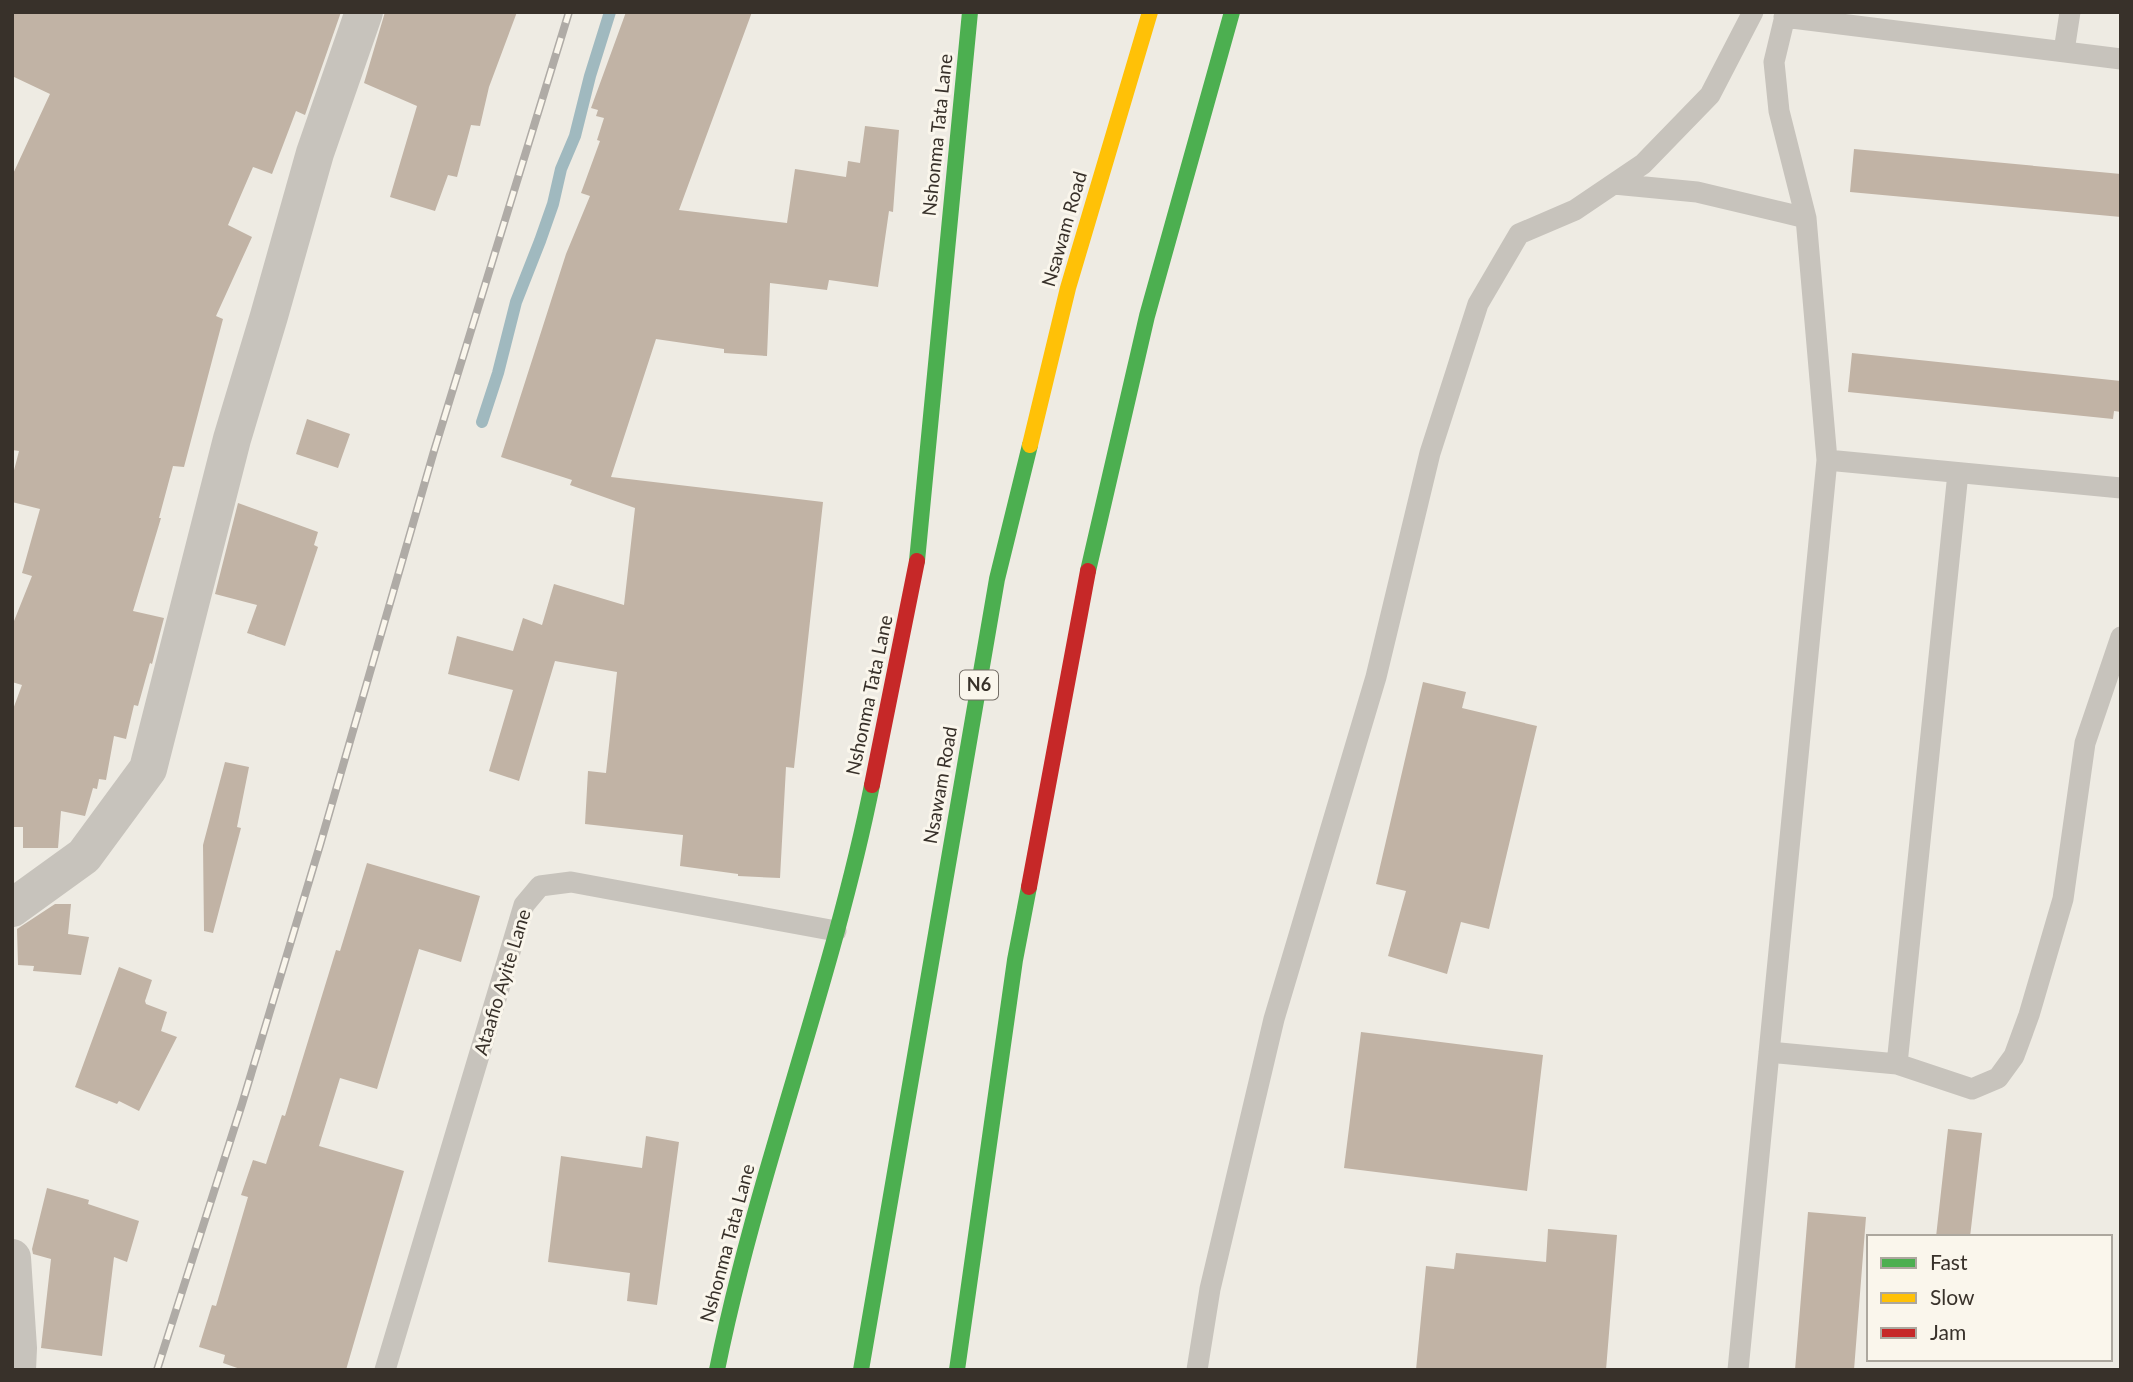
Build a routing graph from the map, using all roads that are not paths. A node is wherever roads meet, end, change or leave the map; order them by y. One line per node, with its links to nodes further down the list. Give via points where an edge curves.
1 (364, 12): 16 (street, via 315,153 232,439 148,769 84,856)
2 (970, 12): 17 (main road, Nshonma Tata Lane, via 916,571 871,790)
3 (1150, 12): 24 (main road, Nsawam Road / N6, via 1068,288 997,579)
4 (1232, 12): 25 (main road, via 1147,316 1083,594 1016,960)
5 (1753, 12): 10 (lane, via 1710,95 1643,164)
6 (2070, 12): 8 (lane)
7 (1785, 14): 8 (lane); 11 (lane, via 1774,62 1779,111)
8 (2064, 51): 9 (lane)
9 (2121, 59)
10 (1614, 184): 11 (lane, via 1698,192); 26 (lane, via 1575,210 1519,234 1478,304 1430,453 1376,677 1274,1019 1210,1289)
11 (1807, 218): 12 (lane)
12 (1827, 460): 13 (lane); 18 (lane)
13 (1958, 472): 14 (lane); 19 (lane)
14 (2121, 488)
15 (2121, 638): 19 (lane, via 2085,743 2063,899 2014,1056 1998,1078 1972,1088)
16 (12, 908)
17 (835, 931): 22 (lane, Ataafio Ayite Lane, via 571,882 540,886 524,905); 23 (main road, Nshonma Tata Lane, via 752,1221)
18 (1769, 1052): 19 (lane); 27 (lane)
19 (1897, 1064)
20 (12, 1258): 21 (street)
21 (17, 1370)
22 (385, 1370)
23 (717, 1370)
24 (861, 1370)
25 (957, 1370)
26 (1197, 1370)
27 (1738, 1370)

